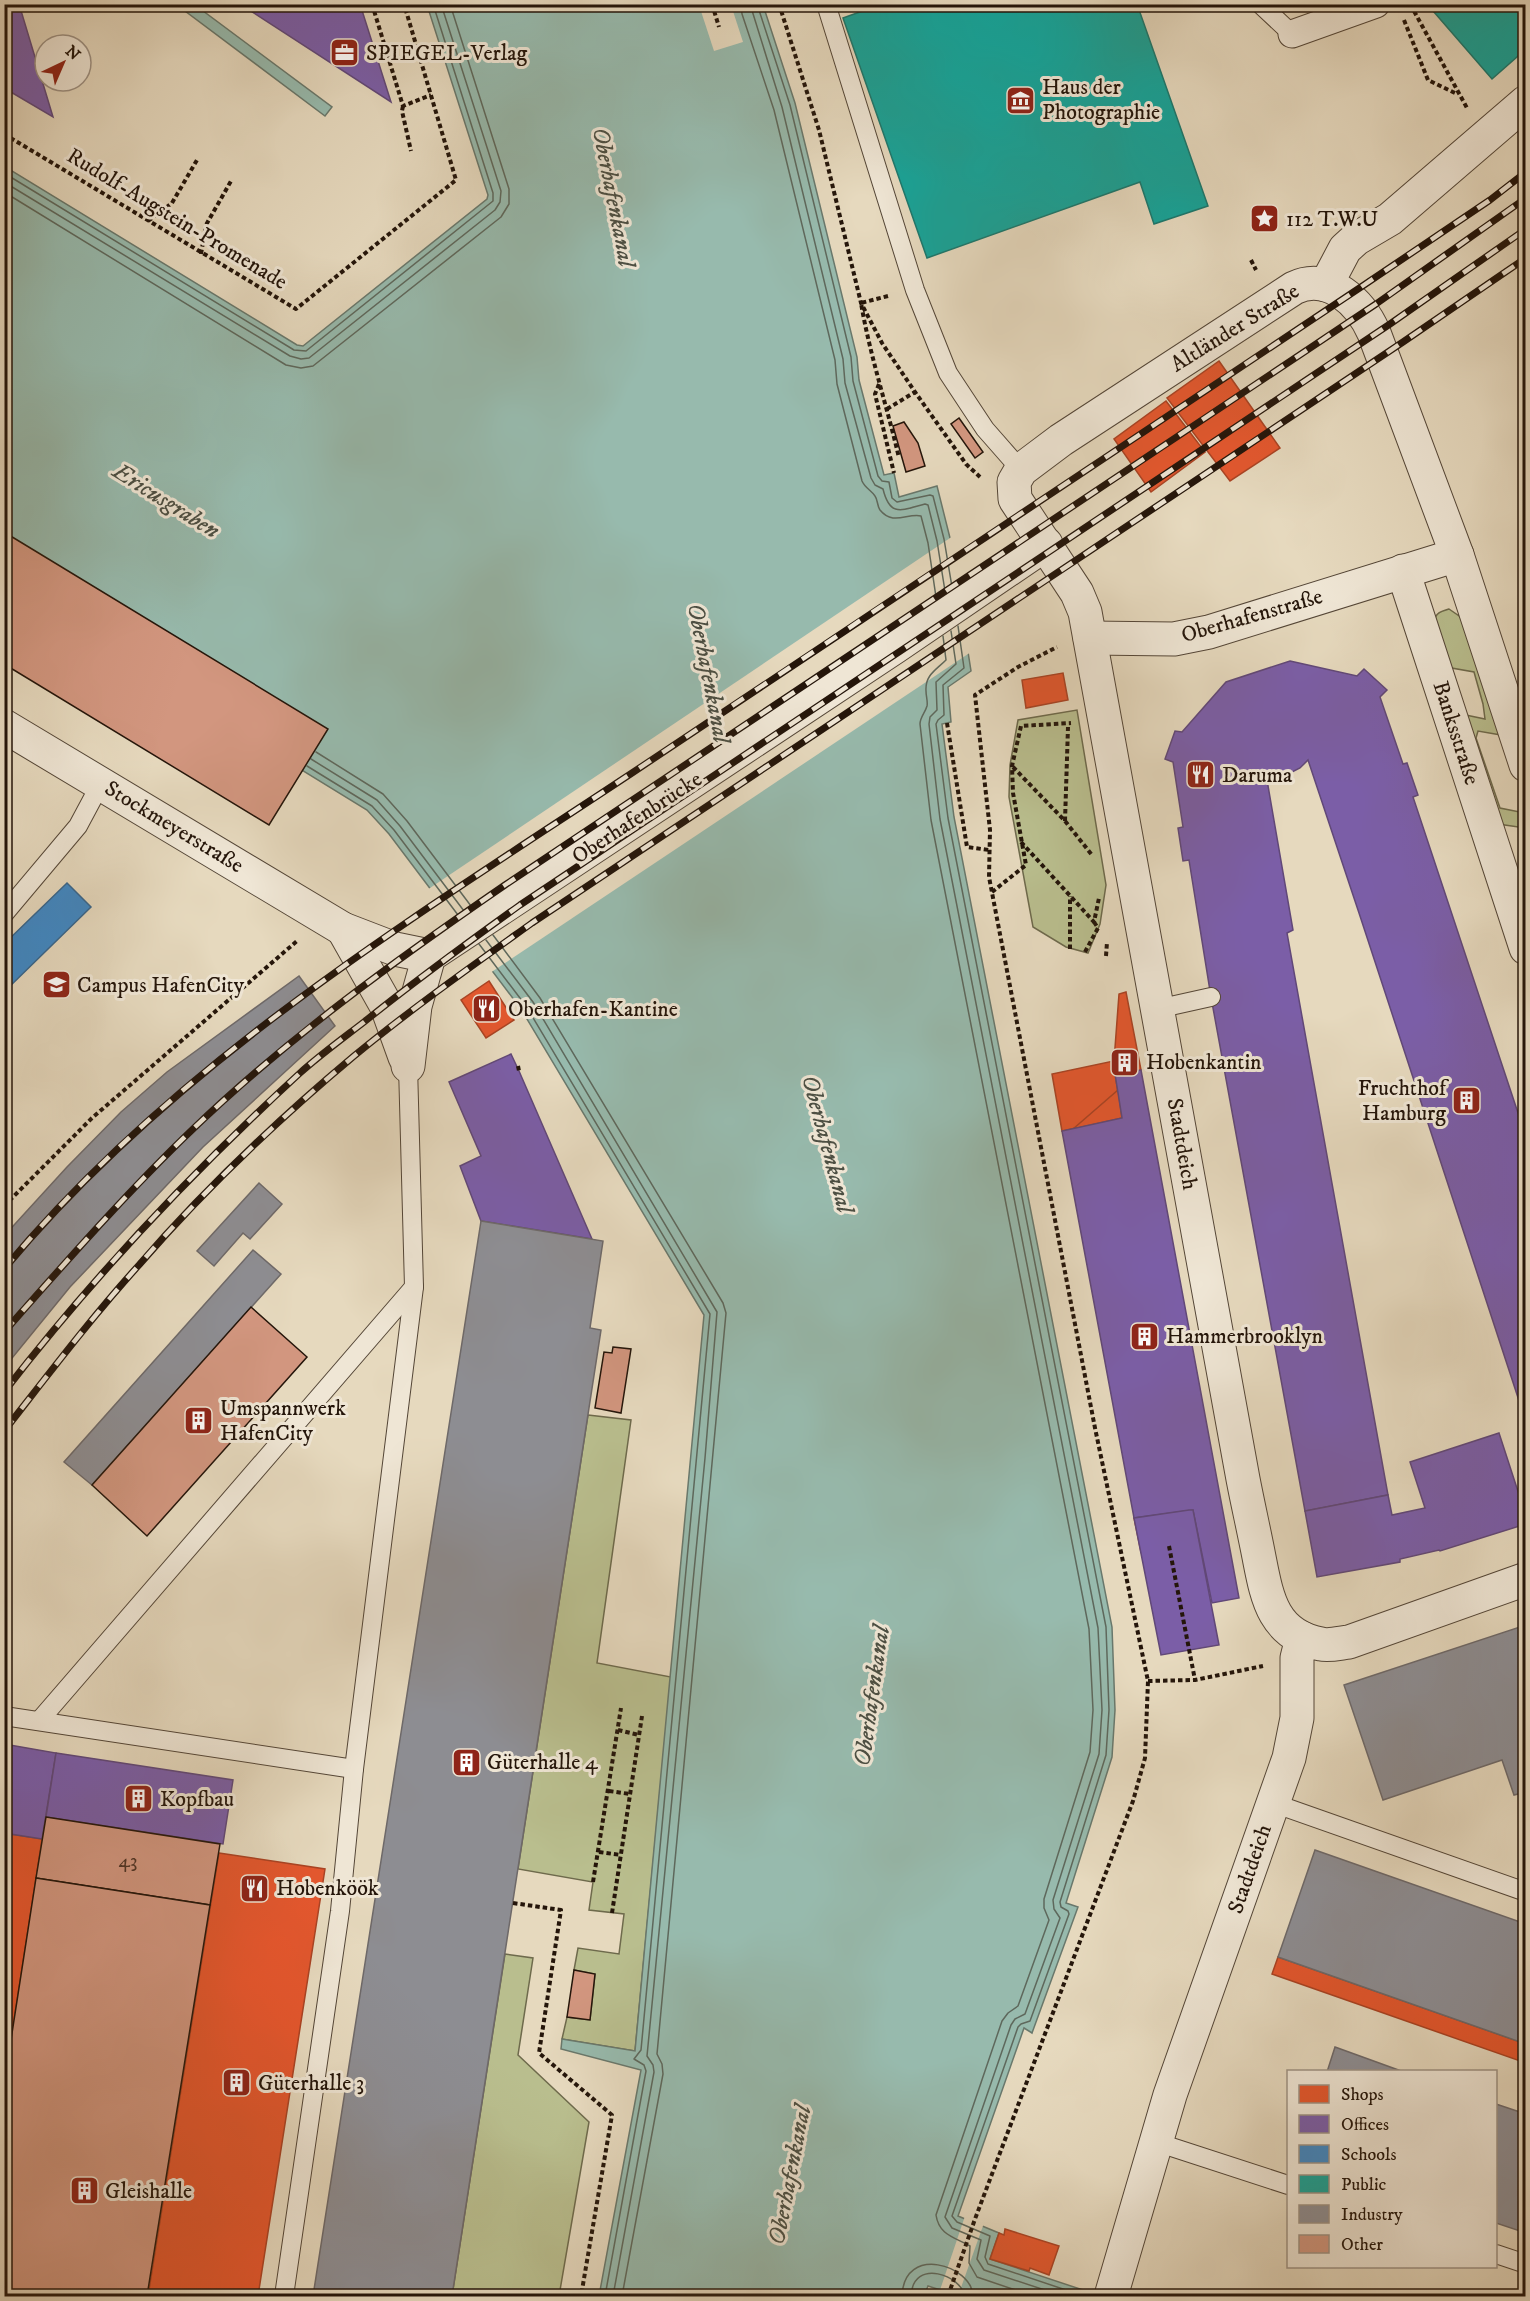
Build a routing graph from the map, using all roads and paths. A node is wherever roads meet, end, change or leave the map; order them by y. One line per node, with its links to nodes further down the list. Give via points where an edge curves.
1 (372, 4): 14 (path)
2 (404, 4): 12 (path, Rudolf-Augstein-Promenade)
3 (712, 4): 10 (path)
4 (778, 4): 23 (path, via 819,130)
5 (826, 4): 29 (lane, via 915,290 948,373)
6 (1260, 4): 11 (lane)
7 (1376, 4): 11 (street)
8 (1414, 11): 9 (path, via 1458,94 1428,80)
9 (1402, 15)
10 (719, 27)
11 (1292, 34)
12 (431, 95): 14 (path); 20 (path, Rudolf-Augstein-Promenade, via 456,180 296,309)
13 (1526, 102): 21 (street, Altländer Straße, via 1399,212 1345,249)
14 (403, 106): 16 (path)
15 (4, 134): 19 (path, Rudolf-Augstein-Promenade)
16 (411, 151)
17 (197, 160): 19 (path, via 172,203)
18 (231, 181): 20 (path, via 206,225)
19 (148, 220): 20 (path, Rudolf-Augstein-Promenade)
20 (201, 254)
21 (1326, 285): 29 (street, Altländer Straße, via 1304,283 1294,288 1061,440); 31 (street, via 1353,301 1368,319)
22 (890, 296): 23 (path)
23 (861, 303): 24 (path); 25 (path)
24 (879, 383): 26 (path); 28 (path, via 874,394)
25 (915, 392): 26 (path); 29 (path, via 966,464 989,485)
26 (887, 409): 27 (path)
27 (899, 458)
28 (894, 473)
29 (1018, 484): 30 (street)
30 (1046, 544): 33 (street, via 1077,593); 54 (street, Oberhafenbrücke)
31 (1457, 555): 32 (street); 38 (street)
32 (1403, 571): 33 (street, Oberhafenstraße, via 1209,632 1174,639); 51 (street, Banksstraße)
33 (1089, 638): 34 (street, Stadtdeich); 43 (path, via 1054,648 975,695)
34 (1105, 720): 36 (path); 56 (street, Stadtdeich)
35 (947, 723): 43 (path, via 967,847)
36 (1068, 723): 39 (path, via 1021,726); 41 (path)
37 (4, 726): 40 (street, Stockmeyerstraße)
38 (1526, 765)
39 (1012, 766): 41 (path); 42 (path)
40 (101, 783): 48 (lane, via 78,826); 50 (street, Stockmeyerstraße)
41 (1065, 821): 44 (path)
42 (1021, 842): 46 (path, via 1026,865); 47 (path)
43 (989, 850): 46 (path)
44 (1094, 858)
45 (1101, 888): 49 (path)
46 (992, 892): 64 (path)
47 (1070, 895): 49 (path); 52 (path)
48 (4, 914)
49 (1094, 922): 53 (path, via 1098,928)
50 (334, 924): 54 (street, Stockmeyerstraße, via 395,949); 57 (street, Stockmeyerstraße, via 387,1007); 58 (path, via 93,1118)
51 (1526, 948)
52 (1070, 949)
53 (1084, 952)
54 (429, 956): 57 (street, via 415,1006)
55 (1211, 997): 56 (lane)
56 (1157, 1009): 62 (street, Stadtdeich, via 1267,1596)
57 (408, 1066): 59 (lane)
58 (4, 1206)
59 (414, 1287): 68 (lane); 71 (lane)
60 (1169, 1546): 63 (path)
61 (1526, 1579): 62 (street, Stadtdeich, via 1349,1642)
62 (1299, 1648): 63 (path); 74 (street, Stadtdeich, via 1297,1718 1289,1758)
63 (1195, 1680): 64 (path)
64 (1148, 1681): 87 (path, via 1145,1758 1133,1801)
65 (621, 1708): 69 (path)
66 (4, 1716): 68 (lane)
67 (642, 1716): 70 (path)
68 (39, 1721): 71 (lane)
69 (618, 1730): 70 (path); 72 (path)
70 (639, 1735): 73 (path)
71 (354, 1769): 85 (lane, via 340,1911)
72 (609, 1791): 73 (path); 75 (path)
73 (630, 1794): 76 (path)
74 (1273, 1803): 78 (lane); 81 (street, Stadtdeich)
75 (599, 1852): 76 (path); 77 (path)
76 (621, 1855): 80 (path)
77 (593, 1882)
78 (1526, 1892)
79 (513, 1903): 86 (path, via 561,1910 539,2053 612,2115)
80 (612, 1913)
81 (1156, 2142): 82 (lane); 88 (street, Stadtdeich)
82 (1287, 2185)
83 (1497, 2254): 84 (lane)
84 (1526, 2264)
85 (284, 2296)
86 (581, 2296)
87 (948, 2296)
88 (1111, 2296)

